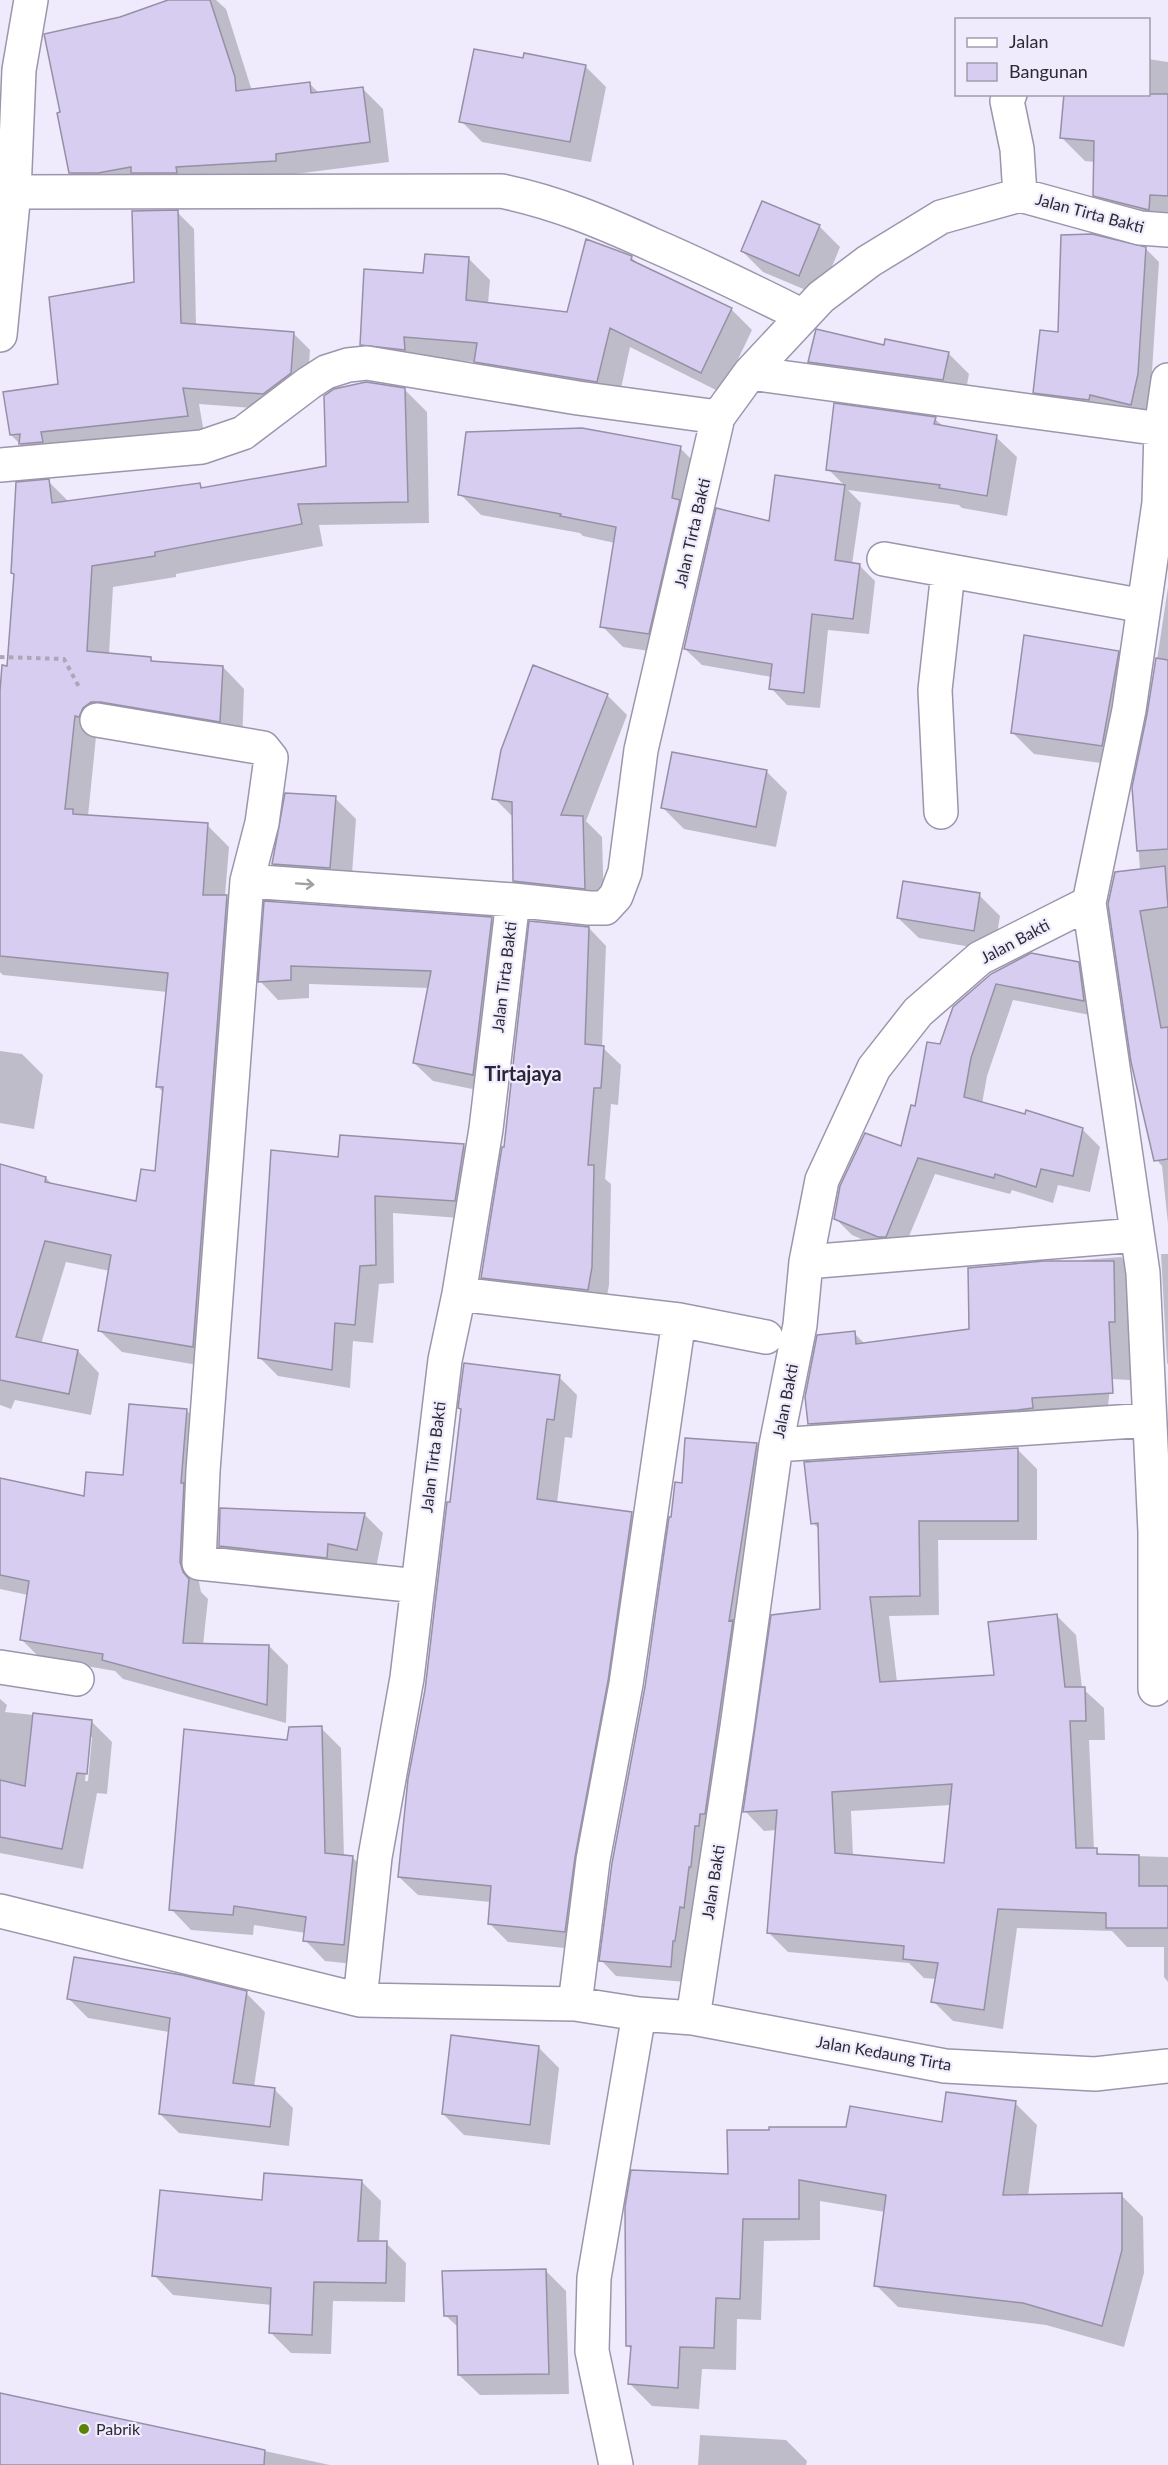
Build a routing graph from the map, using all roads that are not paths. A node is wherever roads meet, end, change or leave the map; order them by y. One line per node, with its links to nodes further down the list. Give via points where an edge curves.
1 (31, 0): 2 (street)
2 (10, 70): 4 (street)
3 (1009, 96): 5 (street)
4 (14, 192): 7 (street, via 501,191 590,216 725,276); 8 (street)
5 (1020, 195): 6 (street, Jalan Tirta Bakti, via 1140,228); 7 (street, Jalan Tirta Bakti, via 941,217 869,261)
6 (1168, 230)
7 (803, 316): 9 (street, Jalan Tirta Bakti)
8 (0, 335)
9 (750, 372): 11 (street, Jalan Tirta Bakti); 12 (street)
10 (1168, 380): 12 (street)
11 (718, 417): 13 (street, via 367,363 326,372 243,433 202,447); 20 (street, Jalan Tirta Bakti, via 641,750 625,872 616,896 605,908)
12 (1161, 429): 16 (street, via 1159,503)
13 (0, 465)
14 (884, 559): 15 (street)
15 (948, 572): 16 (street); 18 (street, via 935,690)
16 (1144, 606): 21 (street, via 1129,710)
17 (97, 720): 19 (street, via 267,751 271,762 262,823)
18 (941, 812)
19 (247, 881): 20 (street, one-way to 20); 31 (street, via 199,1563)
20 (513, 900): 25 (street, Jalan Tirta Bakti, via 486,1129)
21 (1089, 903): 22 (street); 23 (street, Jalan Bakti, via 980,958 918,1012 874,1068 822,1180)
22 (1137, 1235): 23 (street); 24 (street)
23 (806, 1262): 29 (street, Jalan Bakti, via 800,1325)
24 (1156, 1274): 28 (street)
25 (459, 1294): 26 (street); 31 (street, Jalan Tirta Bakti, via 445,1360)
26 (679, 1320): 27 (street); 37 (street, via 626,1684 593,1860)
27 (766, 1337)
28 (1149, 1420): 29 (street); 30 (street)
29 (776, 1445): 39 (street, Jalan Bakti)
30 (1161, 1532): 34 (street)
31 (418, 1587): 36 (street, Jalan Tirta Bakti, via 407,1678 375,1857)
32 (0, 1667): 33 (street)
33 (77, 1679)
34 (1155, 1689)
35 (0, 1911): 36 (street, Jalan Kedaung Tirta)
36 (360, 2000): 37 (street, Jalan Kedaung Tirta)
37 (575, 2004): 38 (street, Jalan Kedaung Tirta)
38 (639, 2013): 39 (street, Jalan Kedaung Tirta); 41 (street, via 594,2278 592,2351)
39 (693, 2018): 40 (street, Jalan Kedaung Tirta, via 945,2066 1095,2074)
40 (1168, 2066)
41 (616, 2465)

